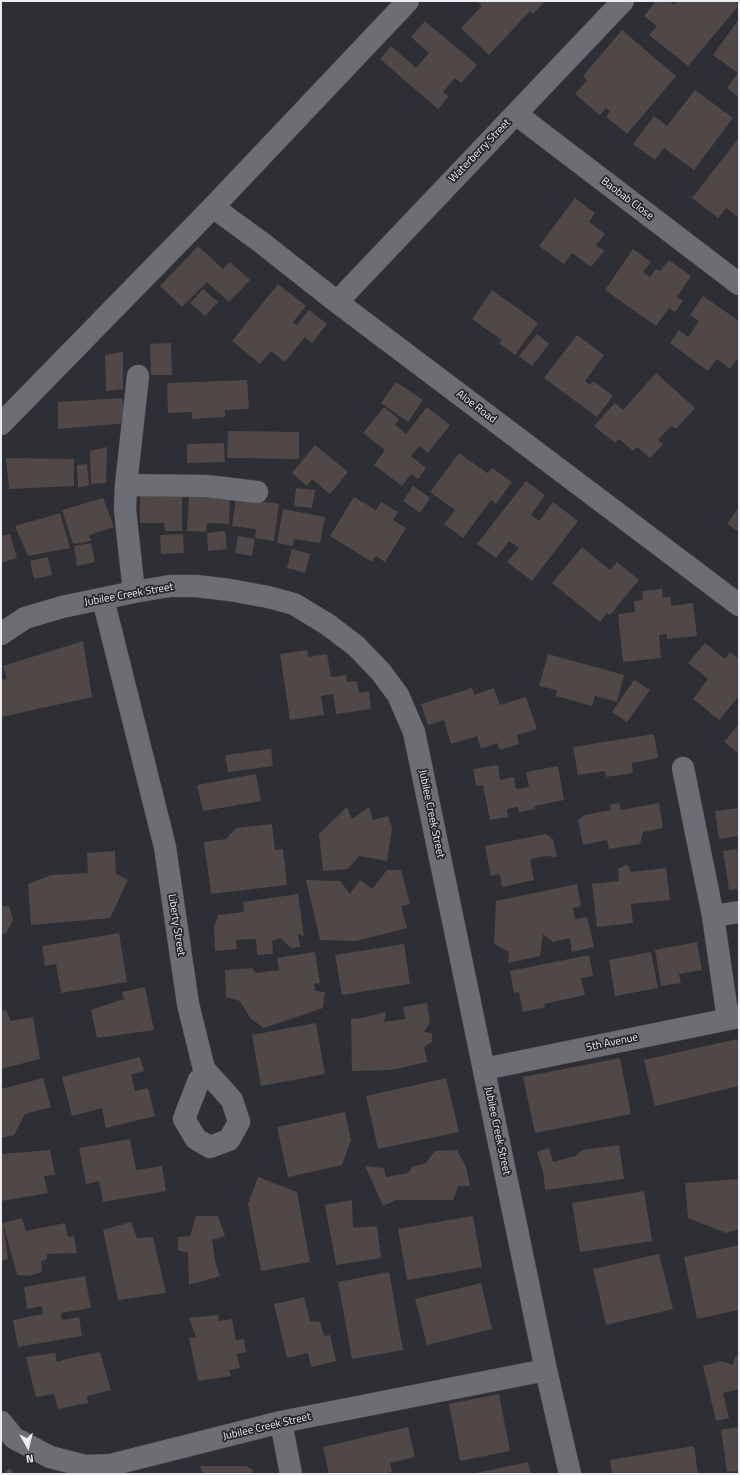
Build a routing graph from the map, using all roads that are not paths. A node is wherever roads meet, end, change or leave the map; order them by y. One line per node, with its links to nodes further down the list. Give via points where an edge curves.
1 (408, 1): 4 (street)
2 (623, 1): 3 (street, Waterberry Street)
3 (516, 114): 5 (street, Baobab Close); 6 (street, Waterberry Street)
4 (212, 207): 6 (street, Aloe Road); 8 (street)
5 (739, 284)
6 (337, 302): 13 (street, Aloe Road)
7 (138, 376): 9 (street)
8 (1, 424)
9 (126, 485): 10 (street, via 206,486); 11 (street, via 125,510)
10 (257, 492)
11 (134, 592): 12 (street, Jubilee Creek Street); 19 (street, Jubilee Creek Street, via 170,586 196,586 230,590 294,604 356,646 385,677 398,695 414,732)
12 (103, 598): 14 (street, Jubilee Creek Street, via 24,618); 20 (street, Liberty Street, via 165,847 188,1004 204,1069 232,1100 239,1122 229,1140 210,1147 196,1139 184,1119)
13 (739, 605)
14 (1, 634)
15 (683, 768): 17 (street)
16 (739, 912): 17 (street)
17 (713, 916): 18 (street)
18 (734, 1018): 19 (street, 5th Avenue)
19 (484, 1069): 21 (street, Jubilee Creek Street)
20 (199, 1080)
21 (546, 1370): 22 (street, Jubilee Creek Street); 25 (street, Jubilee Creek Street)
22 (281, 1422): 23 (street, Jubilee Creek Street, via 111,1465 85,1466 50,1457); 24 (street)
23 (5, 1437)
24 (291, 1474)
25 (570, 1474)

